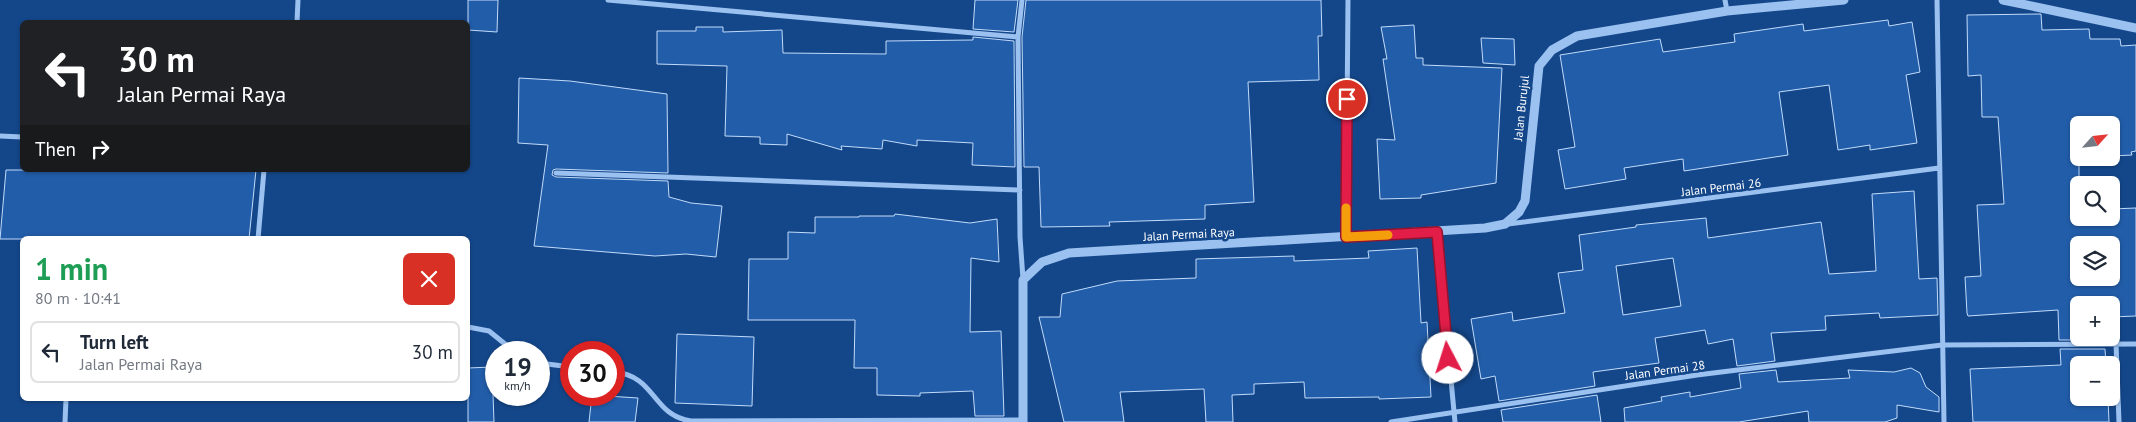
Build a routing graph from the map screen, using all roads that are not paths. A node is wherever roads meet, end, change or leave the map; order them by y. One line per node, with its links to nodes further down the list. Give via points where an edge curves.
1 (298, 0): 10 (street)
2 (608, 0): 12 (street)
3 (1022, 0): 12 (street)
4 (1348, 0): 22 (street)
5 (1725, 0): 9 (street)
6 (1844, 0): 9 (street, Jalan Burujul)
7 (1937, 0): 15 (street)
8 (2003, 0): 11 (street)
9 (1727, 11): 19 (street, Jalan Burujul, via 1577,36 1552,50 1539,66 1525,200 1519,212)
10 (297, 20)
11 (2136, 28)
12 (1018, 37): 18 (street)
13 (0, 136): 14 (street)
14 (20, 136)
15 (1938, 168): 19 (street, Jalan Permai 26); 29 (street)
16 (264, 172): 21 (street)
17 (556, 173): 18 (street)
18 (1020, 190): 23 (street)
19 (1505, 224): 20 (street, Jalan Permai Raya)
20 (1437, 232): 22 (street, Jalan Permai Raya); 33 (street)
21 (258, 236)
22 (1346, 237): 23 (street, Jalan Permai Raya, via 1069,254 1042,262)
23 (1023, 280): 34 (street)
24 (470, 327): 25 (street, via 489,331)
25 (501, 341)
26 (2120, 343): 28 (street, Jalan Permai 28)
27 (2070, 344): 29 (street, Jalan Permai 28)
28 (2136, 344)
29 (1942, 345): 33 (street, Jalan Permai 28, via 1696,375); 38 (street)
30 (2116, 346): 39 (street)
31 (625, 375): 34 (street, via 637,378 647,386 664,410 678,419 691,421)
32 (66, 401): 35 (street)
33 (1453, 412): 36 (street, Jalan Permai 28); 37 (street)
34 (1023, 421)
35 (65, 422)
36 (1391, 422)
37 (1455, 422)
38 (1944, 422)
39 (2119, 422)

